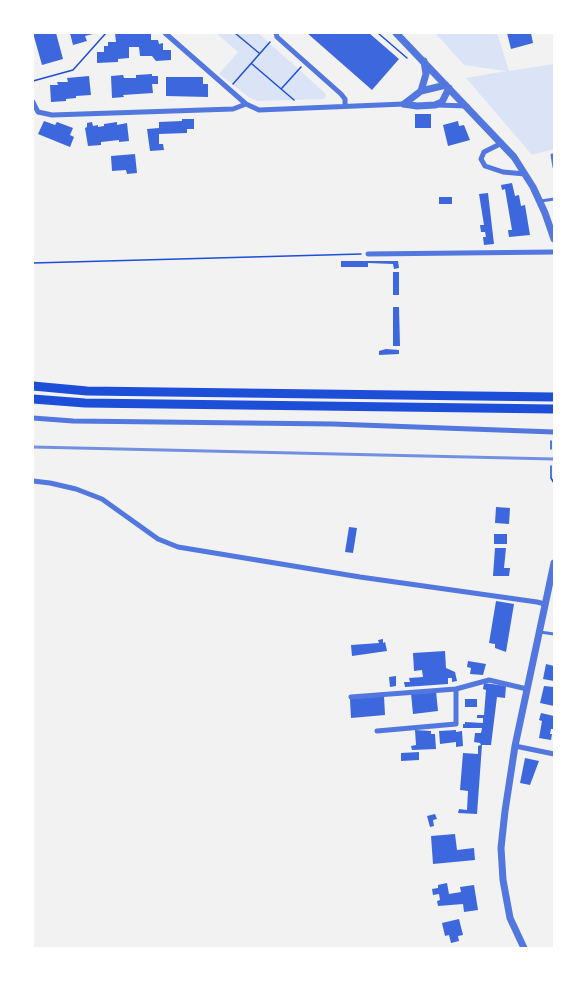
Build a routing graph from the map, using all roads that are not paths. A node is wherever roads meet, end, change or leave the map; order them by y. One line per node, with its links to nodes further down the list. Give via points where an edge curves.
1 (165, 33): 8 (street)
2 (396, 33): 4 (street)
3 (277, 34): 11 (street, via 341,94)
4 (424, 61): 5 (street); 6 (street)
5 (448, 86): 6 (street); 10 (street, via 442,102); 12 (street)
6 (422, 92): 9 (street)
7 (33, 102): 8 (street, via 38,112 52,115 233,109)
8 (246, 104): 11 (street, via 260,110)
9 (404, 104): 10 (street); 11 (street)
10 (435, 105): 12 (street)
11 (345, 106)
12 (467, 106): 13 (street)
13 (502, 143): 16 (street); 16 (street, via 484,152 481,159 485,166)
14 (552, 155): 15 (lane)
15 (554, 167)
16 (525, 174): 18 (street)
17 (554, 199): 18 (lane)
18 (540, 201): 19 (street)
19 (554, 239)
20 (554, 252): 21 (street)
21 (368, 254)
22 (33, 386): 23 (highway, via 99,391)
23 (554, 397)
24 (33, 399): 25 (highway, via 85,403)
25 (554, 409)
26 (33, 418): 27 (street)
27 (554, 432)
28 (33, 482): 30 (street, via 76,489 102,500 158,539 178,548)
29 (554, 562): 30 (street)
30 (545, 604): 31 (street)
31 (540, 632): 32 (lane); 34 (street)
32 (554, 634)
33 (456, 689): 34 (street, via 489,680); 35 (street); 36 (street, via 456,724)
34 (527, 689): 37 (street)
35 (351, 697)
36 (377, 731)
37 (515, 746): 38 (street); 39 (street, via 502,859 510,918)
38 (554, 754)
39 (524, 948)

